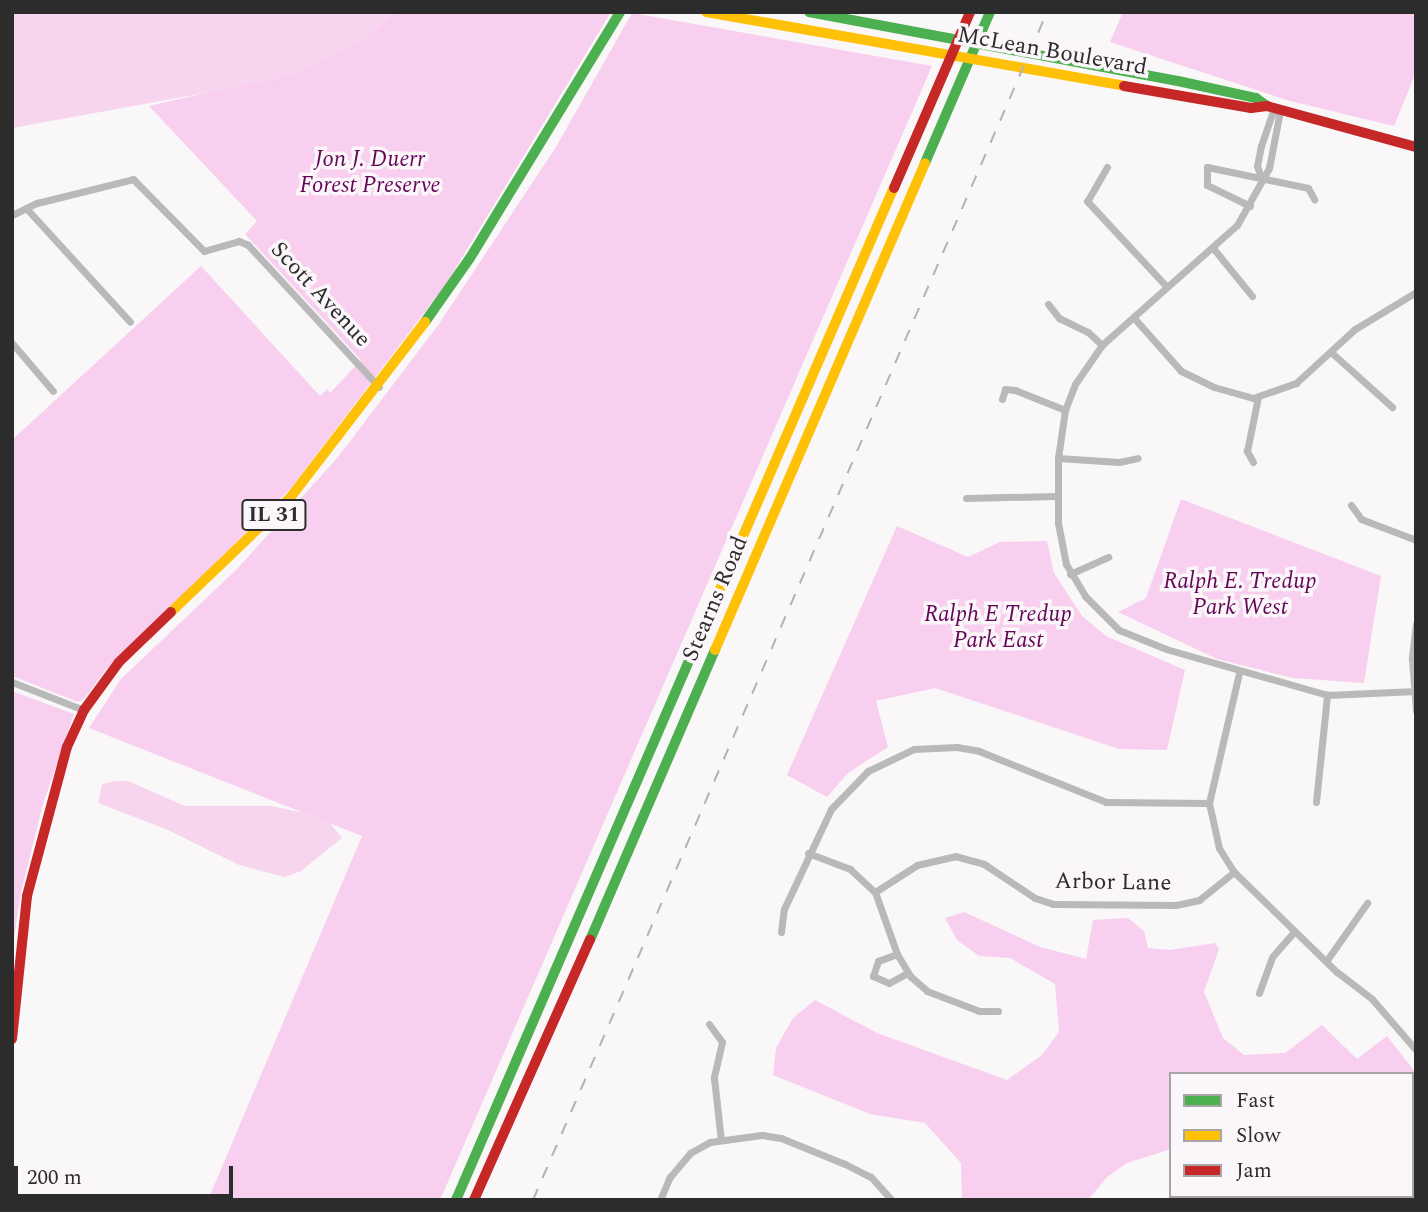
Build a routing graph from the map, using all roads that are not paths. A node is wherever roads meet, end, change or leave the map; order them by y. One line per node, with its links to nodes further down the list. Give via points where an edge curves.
1 (620, 12): 28 (main road, IL 31, via 478,246)
2 (706, 12): 8 (main road, McLean Boulevard)
3 (808, 12): 6 (main road, McLean Boulevard)
4 (970, 12): 6 (main road, Stearns Road)
5 (990, 12): 7 (main road, Stearns Road)
6 (959, 37): 7 (main road, McLean Boulevard); 8 (main road, Stearns Road)
7 (977, 41): 9 (main road, Stearns Road); 10 (main road, McLean Boulevard, via 1242,95)
8 (951, 55): 9 (main road, McLean Boulevard); 67 (main road, Stearns Road)
9 (970, 58): 10 (main road, McLean Boulevard, via 1251,108); 68 (main road, Stearns Road)
10 (1271, 107): 11 (main road, McLean Boulevard); 13 (street, via 1257,166); 13 (street, via 1279,117 1269,168)
11 (1416, 147)
12 (1107, 167): 19 (street, via 1087,201)
13 (1261, 177): 14 (street, via 1308,188); 15 (street); 15 (street, via 1212,165 1206,169 1207,185)
14 (1314, 199)
15 (1250, 206): 18 (street)
16 (26, 208): 17 (street); 24 (street); 28 (street, Scott Avenue, via 133,179 204,251 239,241 248,245)
17 (12, 215)
18 (1213, 248): 19 (street); 21 (street)
19 (1165, 285): 23 (street)
20 (1416, 292): 27 (street, via 1355,329)
21 (1252, 296)
22 (1048, 304): 26 (street, via 1059,318)
23 (1134, 318): 26 (street); 30 (street, via 1181,371 1214,387)
24 (130, 322)
25 (12, 343): 29 (street)
26 (1102, 345): 33 (street, via 1082,373)
27 (1332, 353): 30 (street, via 1296,383); 32 (street)
28 (379, 387): 48 (main road, IL 31, via 290,498 119,662)
29 (53, 391)
30 (1258, 397): 36 (street, via 1247,450)
31 (1002, 398): 33 (street, via 1005,389 1015,390)
32 (1392, 407)
33 (1065, 410): 34 (street)
34 (1058, 457): 35 (street, via 1119,462); 37 (street)
35 (1138, 458)
36 (1253, 462)
37 (1057, 496): 38 (street); 42 (street, via 1060,545)
38 (966, 498)
39 (1350, 505): 40 (street, via 1361,519)
40 (1416, 540)
41 (1108, 557): 42 (street)
42 (1070, 574): 44 (street, via 1119,630)
43 (1416, 624): 46 (street)
44 (1239, 673): 47 (street); 51 (street)
45 (12, 682): 48 (street)
46 (1415, 691): 47 (street); 49 (street)
47 (1328, 695): 50 (street)
48 (84, 710): 64 (main road, IL 31, via 67,747 27,896)
49 (1416, 710)
50 (1316, 802)
51 (1209, 803): 52 (street, via 1107,802 979,751 938,746 914,749 867,771 831,809); 53 (street, via 1219,848)
52 (808, 853): 54 (street, via 850,869); 56 (street, via 783,909)
53 (1234, 872): 54 (street, Arbor Lane, via 1199,900 1176,905 1053,904 1035,898 984,864 955,856 917,865); 57 (street)
54 (875, 892): 58 (street)
55 (1367, 903): 59 (street)
56 (781, 932)
57 (1294, 932): 59 (street); 61 (street, via 1272,957)
58 (897, 954): 60 (street); 60 (street, via 878,961 873,976 888,983)
59 (1327, 960): 65 (street, via 1373,999)
60 (908, 973): 62 (street, via 927,991 979,1011)
61 (1259, 993)
62 (998, 1012)
63 (709, 1024): 66 (street, via 722,1042 714,1077)
64 (12, 1039)
65 (1415, 1046)
66 (720, 1140): 69 (street, via 680,1163); 70 (street, via 781,1138 871,1177)
67 (456, 1200)
68 (474, 1200)
69 (660, 1200)
70 (892, 1200)

